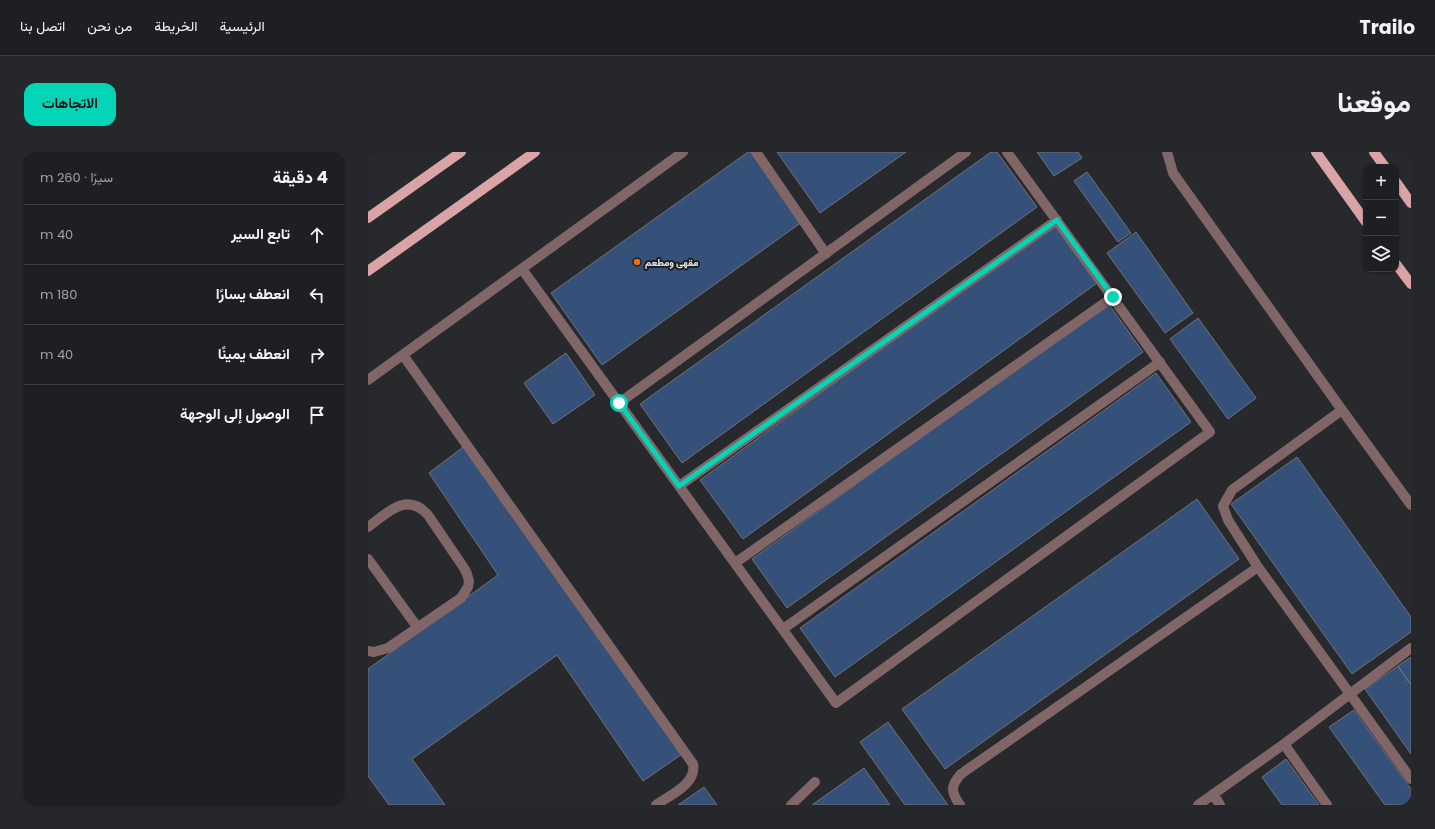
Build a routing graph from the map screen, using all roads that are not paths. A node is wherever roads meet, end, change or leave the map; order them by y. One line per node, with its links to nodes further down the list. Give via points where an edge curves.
1 (462, 152): 13 (main road)
2 (535, 152): 19 (main road)
3 (683, 152): 18 (street)
4 (756, 152): 16 (street)
5 (966, 152): 16 (street)
6 (1007, 152): 15 (street)
7 (1167, 152): 26 (street, via 1173,173)
8 (1316, 152): 14 (main road)
9 (1374, 152): 10 (main road)
10 (1383, 164)
11 (1399, 186): 12 (main road)
12 (1411, 203)
13 (368, 218)
14 (1363, 218)
15 (1057, 220): 21 (street); 27 (street)
16 (826, 254): 25 (street)
17 (1399, 268): 20 (main road)
18 (522, 269): 22 (street); 25 (street)
19 (368, 271)
20 (1411, 284)
21 (1113, 297): 23 (street); 31 (street)
22 (403, 355): 24 (street); 42 (street, via 693,764 694,770 690,780)
23 (1160, 362): 34 (street); 34 (street, via 1210,432 836,703)
24 (368, 380)
25 (619, 403): 27 (street)
26 (1342, 410): 28 (street); 32 (street, via 1232,490 1223,506 1228,520)
27 (679, 486): 31 (street)
28 (1411, 505)
29 (368, 527): 33 (street, via 397,506 417,506 428,515 468,574 468,587 465,593)
30 (368, 559): 33 (street)
31 (735, 563): 34 (street)
32 (1258, 567): 37 (street); 44 (street, via 961,774 954,782 953,795)
33 (418, 628): 36 (street, via 388,648)
34 (783, 629)
35 (1411, 648): 37 (street)
36 (368, 651)
37 (1350, 694): 38 (street); 39 (street)
38 (1284, 744): 41 (street); 47 (street)
39 (1411, 779)
40 (815, 782): 43 (street)
41 (1213, 794): 45 (street); 46 (street)
42 (656, 805)
43 (791, 805)
44 (960, 805)
45 (1198, 805)
46 (1220, 805)
47 (1327, 805)

